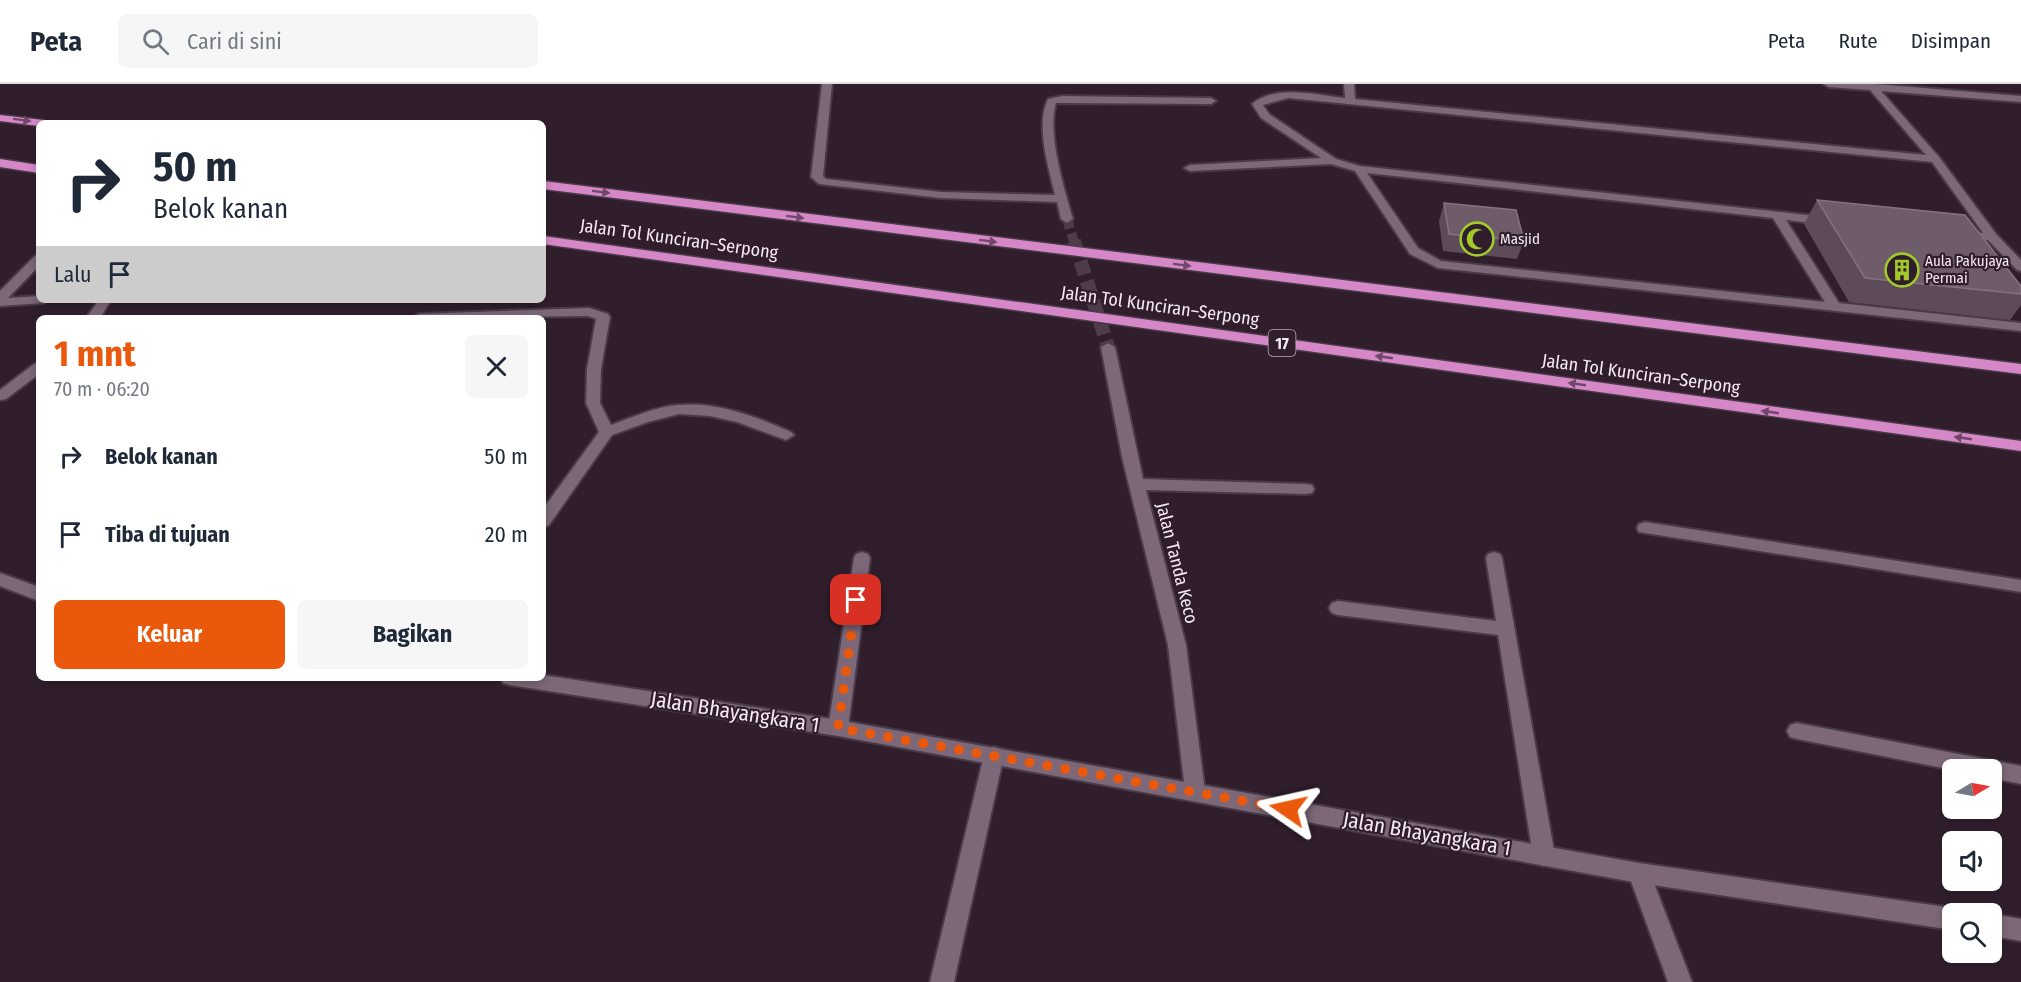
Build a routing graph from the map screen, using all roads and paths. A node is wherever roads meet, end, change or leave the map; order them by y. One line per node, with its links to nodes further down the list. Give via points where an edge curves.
1 (827, 84): 17 (street, via 817,177 823,182 941,195)
2 (1349, 84): 7 (street)
3 (1829, 84): 4 (street)
4 (1871, 86): 5 (street); 10 (street)
5 (2021, 99)
6 (1211, 101): 17 (street, via 1052,101 1049,130)
7 (1350, 102): 10 (street); 11 (street, via 1274,96 1257,104 1265,116)
8 (0, 118): 9 (highway, one-way to 9)
9 (36, 122)
10 (1935, 159): 22 (street)
11 (1332, 161): 13 (street); 15 (street)
12 (0, 164): 14 (highway)
13 (1190, 168)
14 (36, 169)
15 (1359, 169): 18 (street); 29 (street, via 1414,251 1437,264)
16 (546, 185): 34 (highway, Jalan Tol Kunciran–Serpong, one-way to 34)
17 (1060, 199): 19 (street)
18 (1777, 215): 20 (street); 29 (street)
19 (1067, 219)
20 (1845, 222)
21 (1947, 232): 22 (street)
22 (1992, 237): 25 (street)
23 (546, 240): 38 (highway, Jalan Tol Kunciran–Serpong / 17, one-way to 23)
24 (36, 262): 26 (street)
25 (2021, 267)
26 (0, 298)
27 (36, 300): 28 (street)
28 (0, 302)
29 (1834, 306): 31 (street)
30 (504, 315): 36 (street, via 589,312 603,317 593,403)
31 (2021, 327)
32 (1108, 346): 39 (street, Jalan Tanda Keco)
33 (36, 369): 35 (street)
34 (2021, 369)
35 (1, 396)
36 (607, 432): 37 (street, via 666,411 710,411 758,423); 41 (street)
37 (786, 435)
38 (2021, 446)
39 (1137, 483): 40 (street); 55 (street, Jalan Tanda Keco, via 1177,645)
40 (1306, 489)
41 (546, 517)
42 (1645, 528): 46 (street)
43 (862, 558): 51 (street)
44 (1494, 558): 49 (street)
45 (0, 579): 47 (street)
46 (2021, 586)
47 (36, 593)
48 (1338, 608): 49 (street)
49 (1506, 629): 56 (street)
50 (530, 681): 51 (street, Jalan Bhayangkara 1)
51 (838, 728): 53 (street, Jalan Bhayangkara 1)
52 (1797, 731): 54 (street)
53 (994, 755): 55 (street, Jalan Bhayangkara 1); 61 (street)
54 (2021, 775)
55 (1195, 791): 56 (street, Jalan Bhayangkara 1)
56 (1544, 856): 57 (street, Jalan Bhayangkara 1)
57 (1639, 873): 58 (street, Jalan Bhayangkara 1); 62 (street)
58 (1942, 917)
59 (2002, 927): 60 (street)
60 (2021, 930)
61 (942, 982)
62 (1680, 982)

